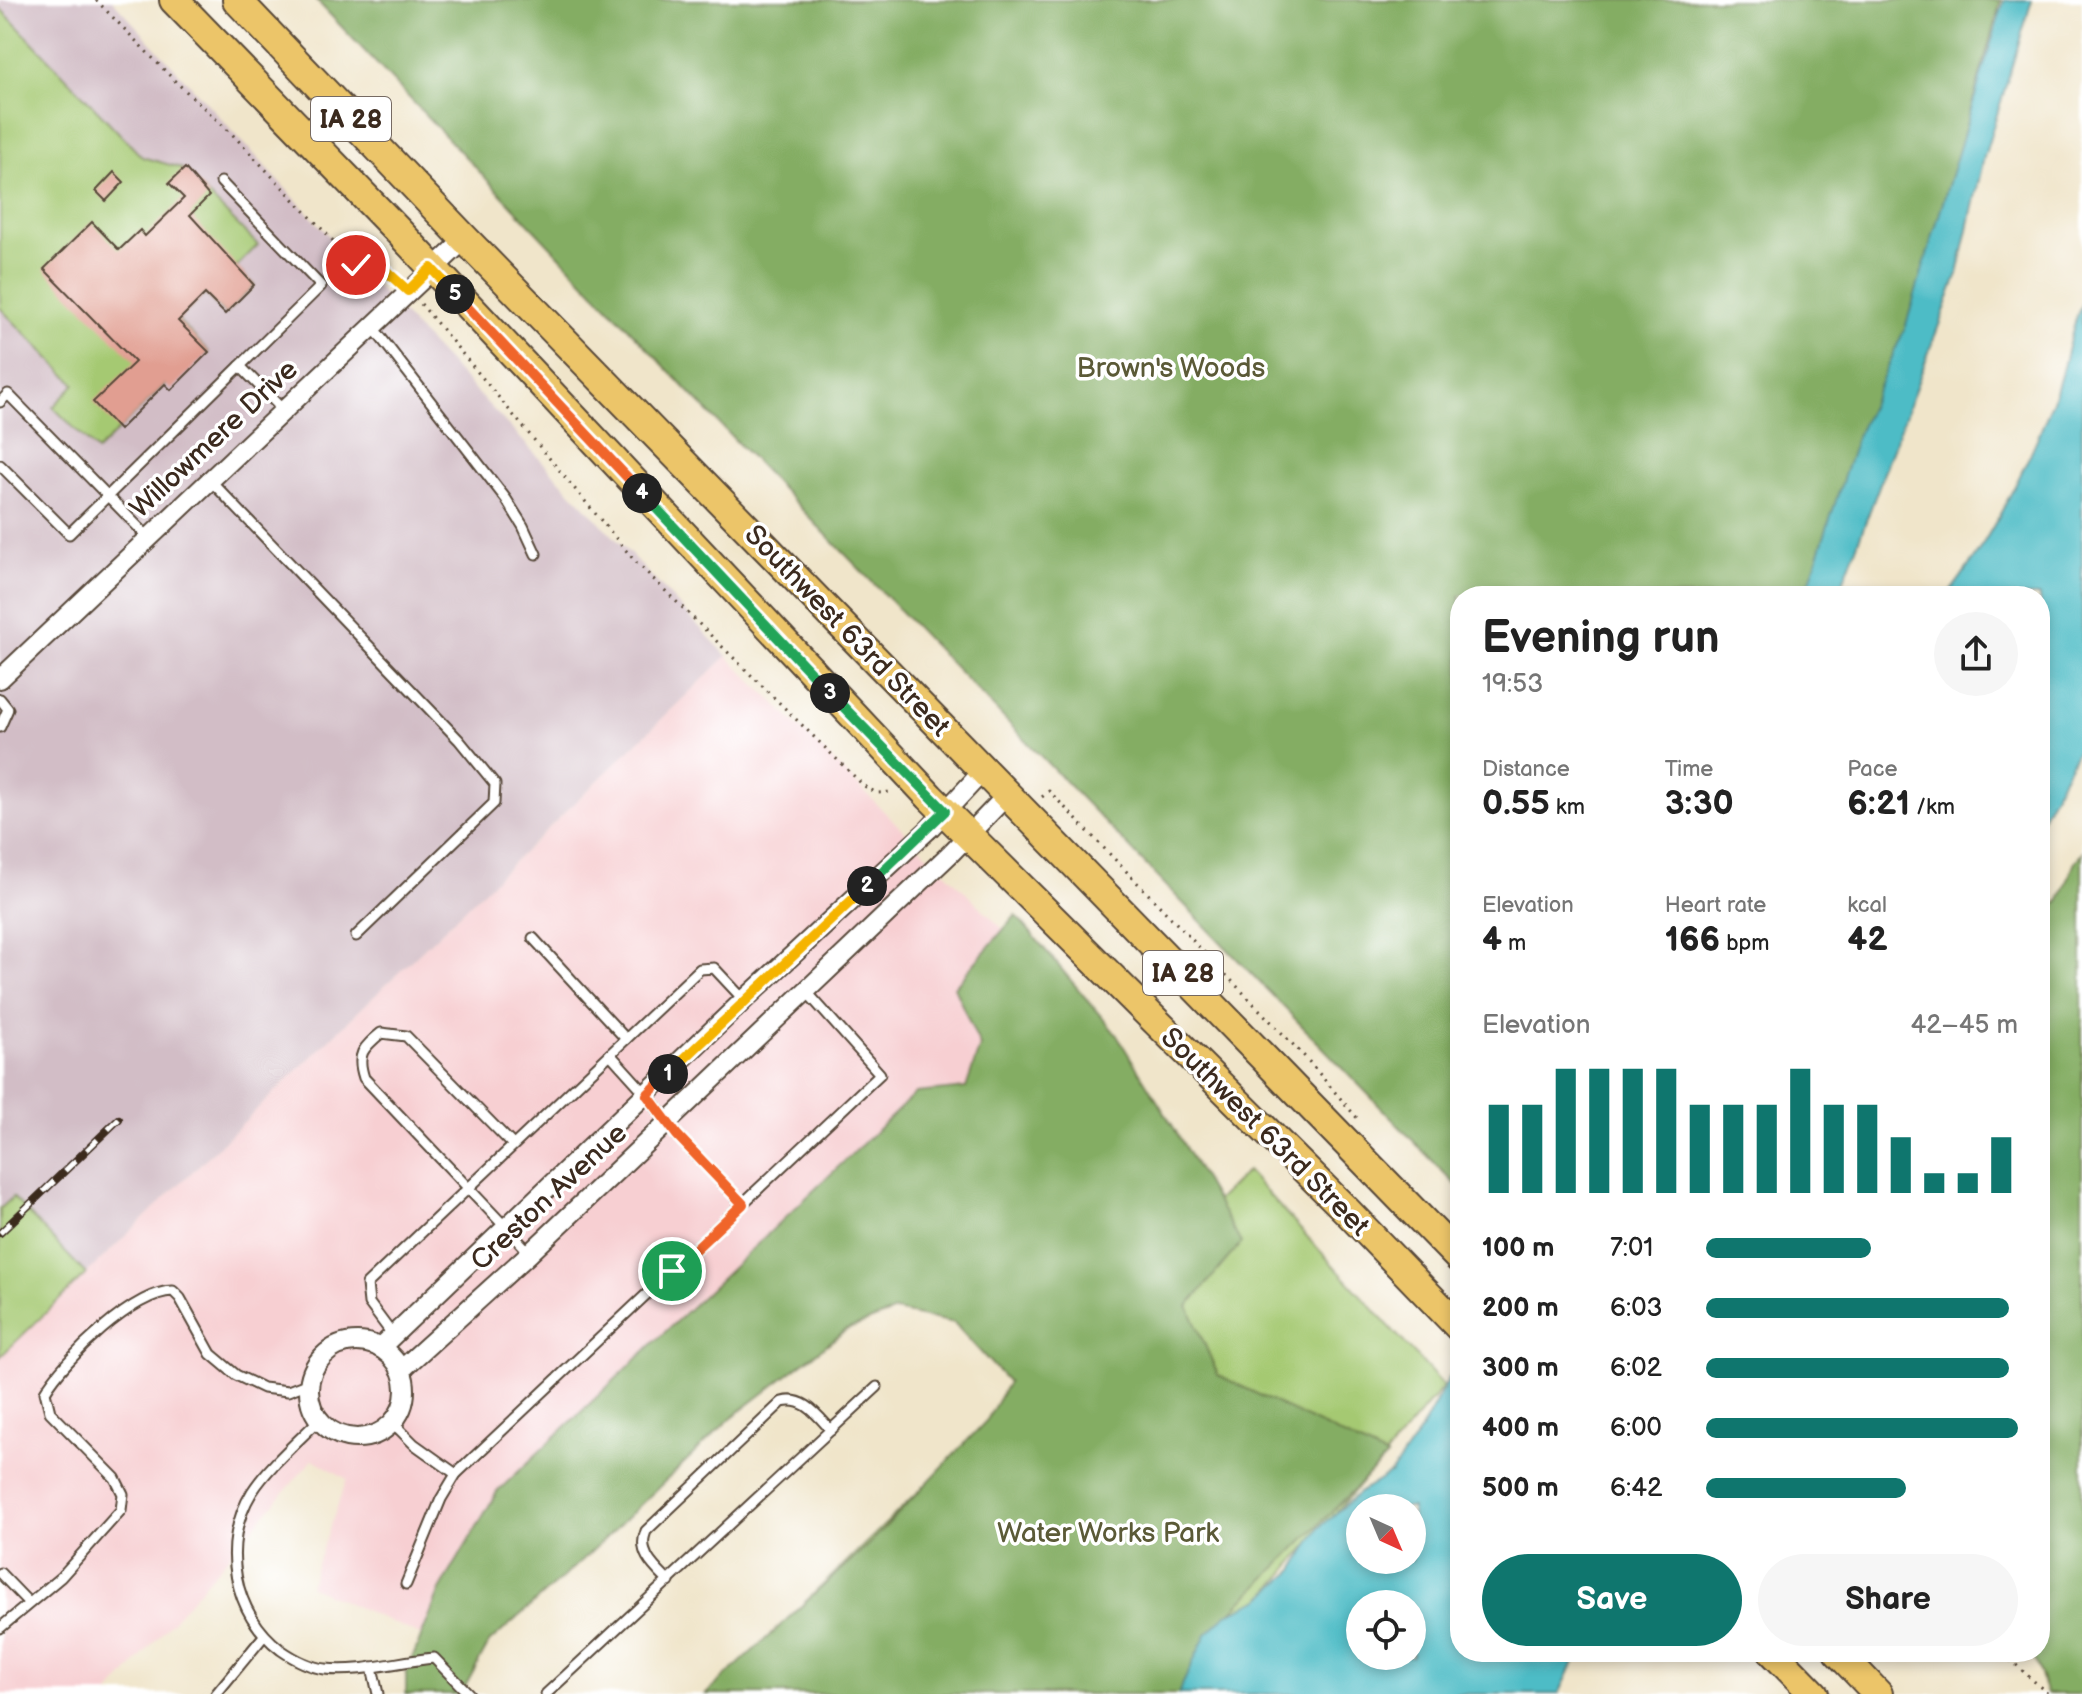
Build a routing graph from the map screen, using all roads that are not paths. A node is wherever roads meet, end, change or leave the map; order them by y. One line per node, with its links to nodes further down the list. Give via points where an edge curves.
1 (174, 0): 5 (main road, Southwest 63rd Street / IA 28)
2 (237, 0): 4 (main road, Southwest 63rd Street / IA 28)
3 (221, 182): 7 (lane, via 321,286)
4 (465, 239): 5 (street, Willowmere Drive); 18 (main road, Southwest 63rd Street / IA 28)
5 (431, 268): 6 (street, Willowmere Drive); 20 (main road, Southwest 63rd Street / IA 28)
6 (372, 326): 9 (street, Willowmere Drive); 14 (lane, via 506,499)
7 (240, 366): 9 (lane); 12 (lane)
8 (0, 402): 12 (lane, via 8,394)
9 (283, 410): 11 (street, Willowmere Drive)
10 (0, 465): 12 (lane, via 69,534)
11 (209, 479): 13 (street, Willowmere Drive); 22 (lane, via 495,784 494,803)
12 (108, 496): 13 (lane)
13 (148, 537): 15 (street, Willowmere Drive)
14 (536, 554)
15 (0, 679)
16 (0, 699): 17 (lane, via 8,709)
17 (0, 727)
18 (984, 770): 19 (main road, Southwest 63rd Street / IA 28); 20 (street, Creston Avenue)
19 (1017, 803): 21 (street, Creston Avenue); 34 (main road, Southwest 63rd Street / IA 28)
20 (945, 811): 21 (main road, Southwest 63rd Street / IA 28); 25 (street, Creston Avenue)
21 (970, 835): 24 (street, Creston Avenue); 36 (main road, Southwest 63rd Street / IA 28)
22 (356, 936)
23 (533, 938): 26 (lane)
24 (806, 991): 29 (street, Creston Avenue); 32 (lane, via 880,1074)
25 (744, 1000): 26 (lane, via 714,968 700,969); 28 (street, Creston Avenue)
26 (626, 1039): 27 (lane)
27 (610, 1054): 28 (lane); 30 (lane)
28 (647, 1095): 29 (lane); 33 (street, Creston Avenue)
29 (668, 1121): 32 (lane); 35 (street, Creston Avenue)
30 (513, 1145): 31 (lane); 31 (lane, via 406,1036 381,1033 364,1047 359,1064 364,1078)
31 (469, 1187): 33 (lane); 37 (lane, via 367,1284 369,1303)
32 (743, 1204): 44 (lane)
33 (507, 1228): 35 (lane); 37 (street, Creston Avenue)
34 (1450, 1249)
35 (530, 1253): 38 (street, Creston Avenue)
36 (1450, 1318)
37 (386, 1341): 38 (street); 39 (street, via 337,1346 319,1361)
38 (401, 1370): 42 (street, via 406,1392)
39 (309, 1383): 41 (street, via 309,1399); 48 (lane, via 288,1391 263,1388 236,1375 211,1354 173,1291 160,1291 129,1307 55,1374 45,1392 50,1412 115,1478 123,1494 121,1510 61,1577)
40 (877, 1387): 43 (lane)
41 (319, 1420): 42 (street, via 337,1435 352,1439 368,1438); 50 (lane, via 253,1491 235,1544 240,1597)
42 (393, 1423): 44 (lane)
43 (831, 1430): 46 (lane); 46 (lane, via 807,1406 782,1402 646,1531 644,1553)
44 (456, 1474): 47 (lane)
45 (0, 1573): 48 (lane)
46 (669, 1582): 57 (lane)
47 (406, 1584)
48 (29, 1603): 49 (lane)
49 (0, 1628)
50 (263, 1637): 53 (lane, via 296,1661 324,1669); 54 (lane)
51 (1783, 1662): 58 (main road)
52 (1848, 1662): 59 (main road)
53 (372, 1667): 55 (lane); 56 (lane, via 434,1658)
54 (216, 1694)
55 (378, 1694)
56 (469, 1694)
57 (546, 1694)
58 (1814, 1694)
59 (1878, 1694)

